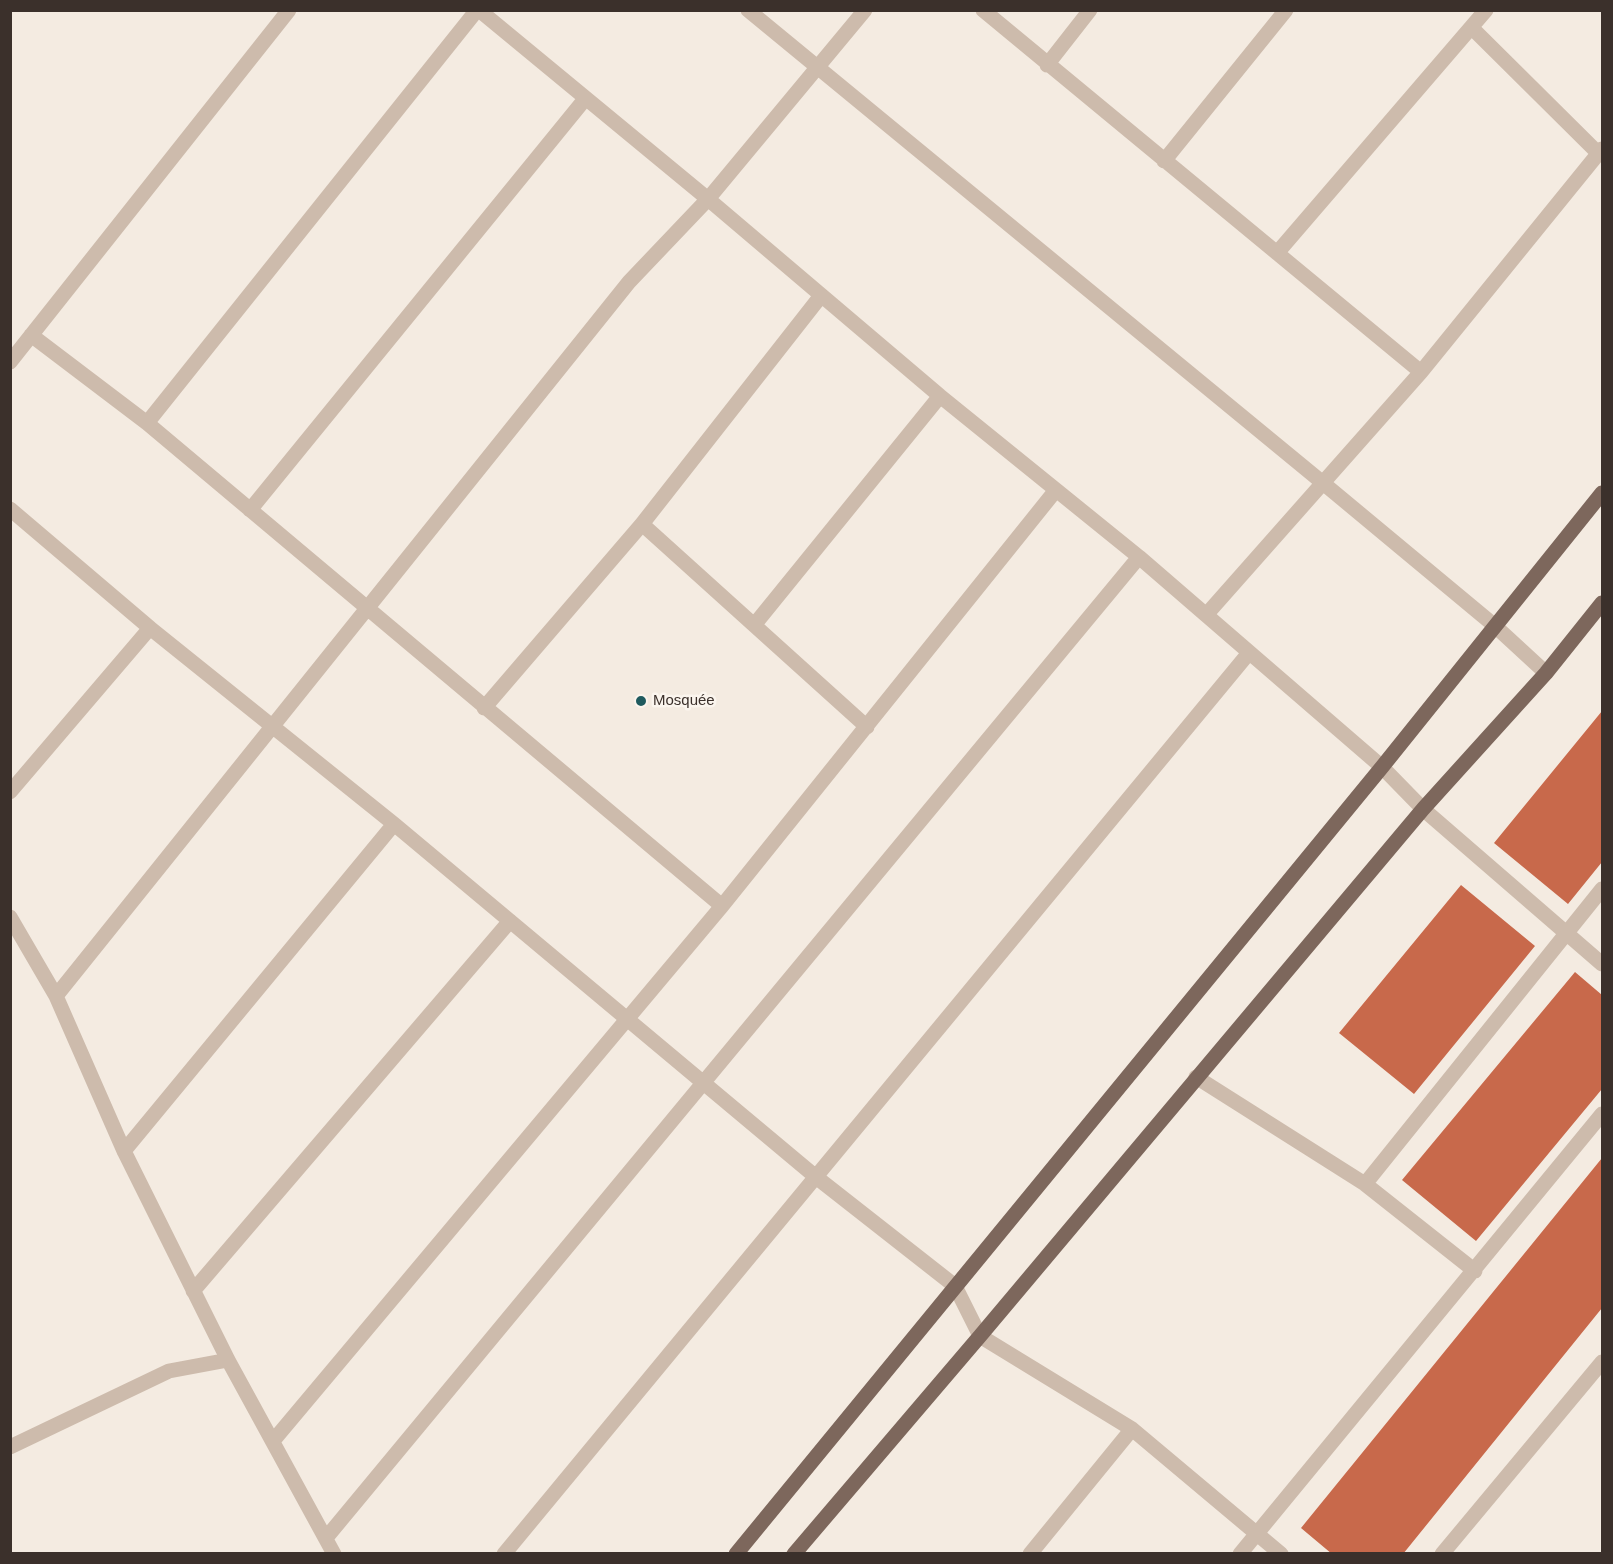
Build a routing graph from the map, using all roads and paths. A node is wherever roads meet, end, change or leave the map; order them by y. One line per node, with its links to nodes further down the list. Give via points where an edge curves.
1 (289, 10): 18 (street)
2 (478, 10): 12 (street); 22 (street)
3 (748, 10): 11 (street)
4 (865, 10): 11 (street)
5 (984, 10): 10 (street)
6 (1090, 10): 10 (street)
7 (1286, 10): 14 (street)
8 (1486, 10): 9 (street)
9 (1472, 28): 13 (street); 16 (street)
10 (1047, 66): 14 (street)
11 (816, 67): 15 (street); 23 (street)
12 (585, 99): 15 (street); 27 (street)
13 (1601, 151): 20 (street)
14 (1164, 160): 16 (street)
15 (708, 199): 17 (street); 31 (street, via 629,282)
16 (1277, 253): 20 (street)
17 (820, 297): 21 (street); 28 (street)
18 (31, 335): 19 (street); 22 (street)
19 (10, 362)
20 (1421, 372): 23 (street)
21 (940, 396): 24 (street); 33 (street)
22 (147, 423): 27 (street)
23 (1323, 483): 32 (street); 34 (street)
24 (1056, 490): 29 (street); 40 (street)
25 (1602, 493): 34 (main road)
26 (10, 509): 35 (street)
27 (250, 510): 31 (street)
28 (642, 524): 33 (street); 38 (street)
29 (1139, 557): 32 (street); 54 (street)
30 (1602, 603): 37 (main road)
31 (366, 608): 38 (street); 39 (street)
32 (1206, 615): 36 (street)
33 (755, 624): 40 (street)
34 (1495, 626): 37 (street); 41 (main road)
35 (150, 628): 39 (street); 42 (street)
36 (1248, 654): 41 (street); 57 (street)
37 (1546, 673): 43 (main road)
38 (484, 708): 46 (street)
39 (270, 726): 44 (street); 51 (street)
40 (867, 727): 46 (street)
41 (1382, 767): 43 (street); 60 (main road)
42 (10, 792)
43 (1423, 809): 49 (street); 53 (main road)
44 (394, 824): 48 (street); 56 (street)
45 (1602, 889): 49 (street)
46 (722, 906): 52 (street)
47 (10, 917): 51 (street)
48 (510, 921): 52 (street); 61 (street)
49 (1567, 934): 50 (street); 58 (street)
50 (1602, 964)
51 (56, 996): 56 (street)
52 (627, 1018): 54 (street); 66 (street)
53 (1196, 1077): 58 (street); 62 (main road)
54 (705, 1084): 57 (street); 69 (street)
55 (1602, 1114): 59 (street)
56 (124, 1151): 61 (street)
57 (816, 1177): 60 (street); 71 (street)
58 (1365, 1184): 59 (street)
59 (1474, 1271): 68 (street)
60 (955, 1287): 62 (street); 72 (main road)
61 (193, 1291): 63 (street)
62 (980, 1336): 65 (street); 73 (main road)
63 (228, 1360): 66 (street); 67 (street, via 169,1371)
64 (1602, 1362): 77 (street)
65 (1132, 1429): 68 (street); 74 (street)
66 (273, 1441): 69 (street)
67 (10, 1447)
68 (1257, 1533): 75 (street); 76 (street)
69 (326, 1538): 70 (street)
70 (334, 1554)
71 (504, 1554)
72 (736, 1554)
73 (794, 1554)
74 (1029, 1554)
75 (1240, 1554)
76 (1281, 1554)
77 (1442, 1554)

